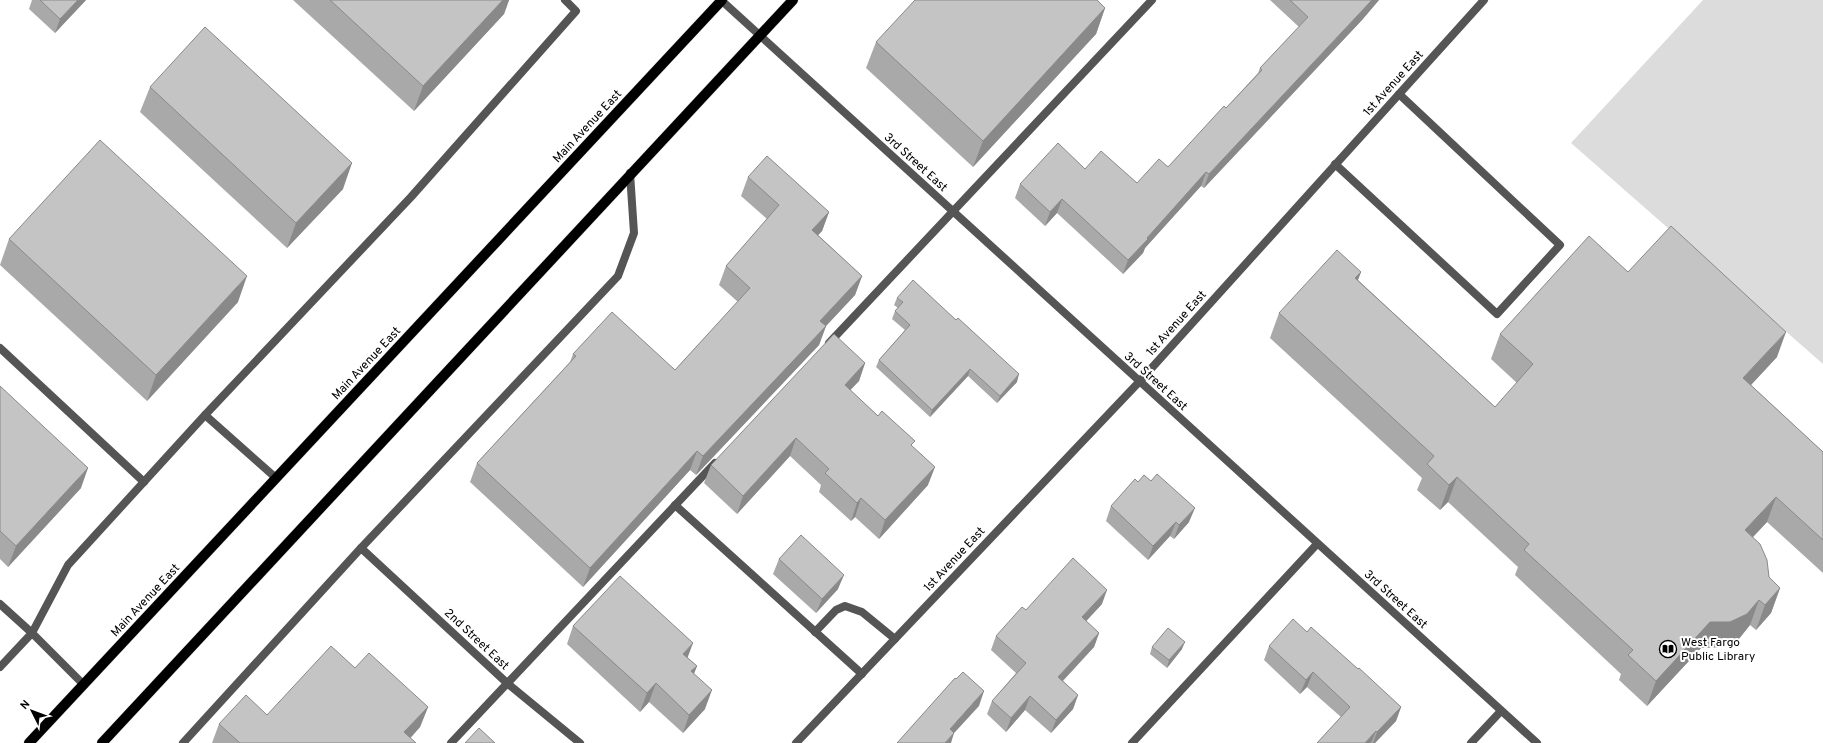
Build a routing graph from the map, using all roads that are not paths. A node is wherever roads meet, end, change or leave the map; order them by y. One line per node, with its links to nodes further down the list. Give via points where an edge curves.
1 (566, 0): 14 (street, via 576,11 411,196)
2 (721, 0): 6 (street, 3rd Street East); 16 (main road, Main Avenue East)
3 (793, 0): 6 (main road)
4 (1152, 0): 10 (street)
5 (1484, 0): 7 (street, 1st Avenue East)
6 (759, 36): 9 (main road); 10 (street, 3rd Street East)
7 (1399, 94): 8 (street, 1st Avenue East); 8 (street, via 1560,245 1502,309 1497,314)
8 (1335, 164): 13 (street, 1st Avenue East)
9 (630, 173): 20 (street, via 634,233 618,276); 31 (main road)
10 (953, 212): 12 (street); 13 (street, 3rd Street East)
11 (0, 348): 17 (street)
12 (822, 350)
13 (1139, 382): 19 (street, 3rd Street East); 24 (street, 1st Avenue East)
14 (205, 415): 16 (street); 17 (street)
15 (719, 459): 18 (street)
16 (276, 478): 28 (main road, Main Avenue East)
17 (144, 482): 23 (street, via 68,565)
18 (676, 505): 22 (street); 27 (street)
19 (1318, 544): 29 (street, 3rd Street East); 36 (street)
20 (361, 548): 27 (street, 2nd Street East); 32 (street)
21 (0, 604): 23 (street)
22 (815, 632): 24 (street, via 836,610 845,606 862,612); 26 (street)
23 (32, 633): 25 (street); 28 (street)
24 (895, 639): 26 (street, 1st Avenue East)
25 (0, 667)
26 (862, 674): 35 (street, 1st Avenue East)
27 (507, 683): 33 (street); 34 (street, 2nd Street East)
28 (83, 684): 30 (main road, Main Avenue East)
29 (1501, 711): 37 (street); 38 (street, 3rd Street East)
30 (29, 743)
31 (102, 743)
32 (183, 743)
33 (451, 743)
34 (580, 743)
35 (796, 743)
36 (1132, 743)
37 (1472, 743)
38 (1537, 743)

